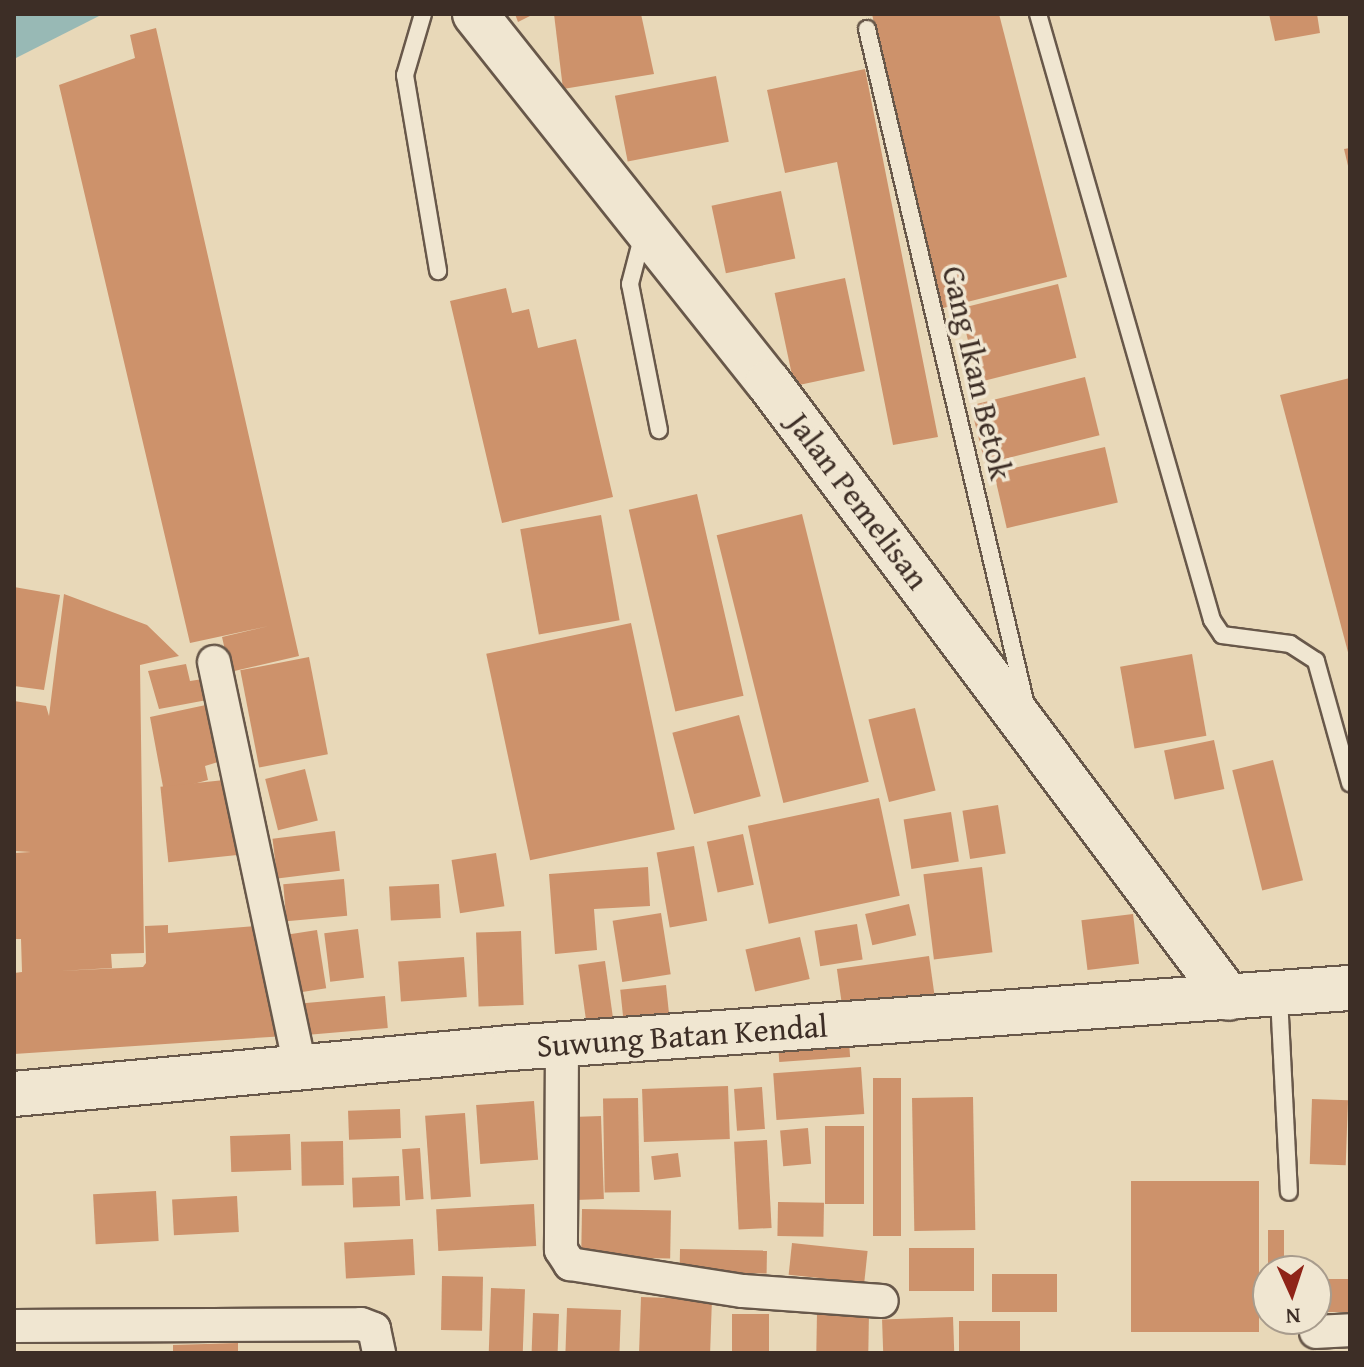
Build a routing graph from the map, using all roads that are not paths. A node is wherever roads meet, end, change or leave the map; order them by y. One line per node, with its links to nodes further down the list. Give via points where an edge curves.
1 (423, 14): 6 (lane, via 405,75)
2 (475, 14): 5 (street, Jalan Pemelisan)
3 (1038, 14): 10 (lane, via 1212,620 1222,635 1290,644 1316,661)
4 (867, 29): 9 (lane, Gang Ikan Betok)
5 (646, 229): 7 (lane, via 630,284); 9 (street, Jalan Pemelisan)
6 (438, 271)
7 (659, 430)
8 (214, 662): 15 (street)
9 (1031, 729): 13 (street, Jalan Pemelisan)
10 (1350, 783)
11 (1350, 988): 12 (street, Suwung Batan Kendal)
12 (1279, 995): 13 (street, Suwung Batan Kendal); 17 (lane)
13 (1229, 998): 14 (street, Suwung Batan Kendal)
14 (562, 1044): 15 (street, Suwung Batan Kendal); 18 (street, via 561,1250 570,1264 743,1291)
15 (301, 1070): 16 (street, Suwung Batan Kendal)
16 (14, 1094)
17 (1289, 1192)
18 (882, 1301)
19 (14, 1326): 20 (street, via 361,1324 374,1329)
20 (379, 1353)

